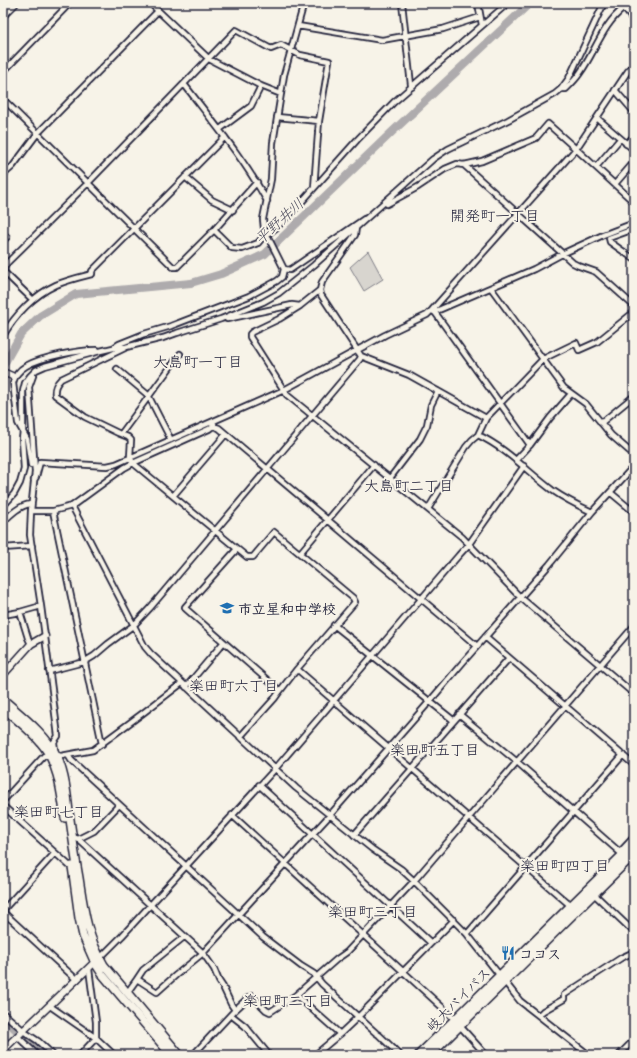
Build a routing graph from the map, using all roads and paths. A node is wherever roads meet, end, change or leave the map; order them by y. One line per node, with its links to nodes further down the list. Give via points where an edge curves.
1 (15, 3): 12 (main road)
2 (70, 3): 21 (street)
3 (150, 3): 11 (street)
4 (304, 3): 16 (street)
5 (402, 3): 17 (street)
6 (478, 3): 13 (street)
7 (508, 3): 15 (street)
8 (604, 3): 25 (street, via 569,78)
9 (622, 3): 10 (street)
10 (624, 8): 14 (street); 25 (street, via 610,22 580,73 566,89)
11 (158, 11): 19 (street); 34 (street)
12 (3, 15)
13 (480, 17): 15 (street); 17 (street, via 443,29)
14 (634, 21)
15 (482, 25): 24 (street)
16 (298, 26): 17 (street, via 382,40); 18 (street)
17 (406, 36): 24 (street)
18 (292, 51): 19 (street, via 281,45 271,49 236,30); 27 (street); 32 (street, via 329,60)
19 (209, 59): 22 (street); 23 (street)
20 (634, 64): 26 (street)
21 (3, 72)
22 (184, 84): 33 (street); 47 (street)
23 (261, 86): 27 (street); 33 (street, via 251,106)
24 (412, 87): 49 (street, via 357,140)
25 (561, 89): 53 (street, via 508,120 448,149 433,159)
26 (615, 90): 29 (street); 31 (street)
27 (281, 94): 30 (street)
28 (3, 99): 34 (street)
29 (634, 112)
30 (277, 117): 32 (street); 50 (street, via 272,179)
31 (597, 118): 37 (street); 39 (street)
32 (319, 121): 49 (street)
33 (220, 129): 36 (street)
34 (37, 134): 44 (street); 47 (street)
35 (634, 136): 38 (street)
36 (225, 137): 45 (street); 46 (street)
37 (620, 139): 38 (street); 43 (street)
38 (626, 144): 40 (street)
39 (576, 149): 42 (street, via 548,124 536,138 488,159); 43 (street); 54 (street)
40 (634, 150)
41 (634, 162): 48 (street)
42 (464, 165): 53 (street, via 457,164 445,170); 54 (street)
43 (596, 167): 48 (street)
44 (3, 175)
45 (185, 177): 52 (street, via 212,200); 56 (street)
46 (257, 182): 50 (street); 52 (street)
47 (88, 183): 56 (street); 66 (street, via 7,263)
48 (615, 184): 51 (street)
49 (314, 188): 61 (street)
50 (267, 200): 61 (street, via 263,219)
51 (634, 202)
52 (233, 210): 59 (street)
53 (374, 213): 57 (street); 65 (street, via 290,270)
54 (518, 213): 63 (street); 72 (street)
55 (634, 223): 63 (street)
56 (134, 228): 59 (street, via 172,267 177,267); 69 (street, via 92,271 92,274 57,284)
57 (356, 228): 68 (street, via 355,235 322,282); 74 (street, via 279,293)
58 (634, 229): 64 (street, via 609,238 610,242)
59 (214, 230): 61 (street, via 232,248 242,249)
60 (3, 234): 62 (street, via 7,237)
61 (267, 237): 65 (street)
62 (3, 241)
63 (564, 254): 67 (street); 71 (street, via 573,263 596,272)
64 (634, 259)
65 (284, 269): 77 (street, via 282,277 277,281 249,296 138,336)
66 (3, 270): 69 (street)
67 (491, 288): 72 (street); 82 (street)
68 (320, 290): 70 (street); 78 (street)
69 (33, 300): 75 (street, via 12,322)
70 (300, 306): 74 (street, via 292,305); 87 (street, via 250,334)
71 (634, 306)
72 (433, 311): 78 (street); 92 (street)
73 (634, 312): 82 (street, via 597,342 579,350 576,343)
74 (221, 319): 76 (street)
75 (3, 336)
76 (126, 347): 77 (street); 98 (street, via 61,379 54,390 55,394 85,417)
77 (113, 348): 79 (street)
78 (357, 351): 81 (street); 87 (street)
79 (100, 352): 84 (street); 86 (street, via 96,350 48,358 26,366)
80 (180, 354): 91 (street)
81 (361, 356): 88 (street, via 409,375); 93 (street)
82 (543, 359): 89 (street); 92 (street)
83 (118, 369): 91 (street)
84 (36, 370): 97 (street, via 25,383 23,392); 112 (street, via 29,387)
85 (3, 372): 86 (street)
86 (13, 376): 97 (street, via 18,423)
87 (284, 390): 93 (street); 96 (street)
88 (438, 391): 94 (street); 111 (street, via 420,439)
89 (571, 394): 95 (street, via 586,404); 102 (street)
90 (634, 396): 95 (street)
91 (149, 397): 98 (street); 101 (street)
92 (500, 403): 94 (street); 102 (street)
93 (313, 415): 107 (street); 110 (street)
94 (486, 418): 100 (street)
95 (601, 423): 103 (street)
96 (214, 424): 99 (street); 101 (street); 106 (street, via 210,429)
97 (23, 431): 112 (street, via 27,439); 116 (street, via 24,468 20,483)
98 (121, 434): 104 (street, via 131,440)
99 (226, 434): 110 (street); 114 (street)
100 (478, 435): 105 (street); 118 (street, via 466,447)
101 (171, 440): 104 (street)
102 (530, 445): 105 (street)
103 (634, 455)
104 (130, 457): 106 (street); 112 (street, via 107,466 40,462)
105 (516, 460): 108 (street)
106 (133, 463): 114 (street); 117 (street)
107 (374, 465): 111 (street); 123 (street)
108 (524, 466): 121 (street, via 553,490); 126 (street)
109 (634, 466): 113 (street)
110 (267, 469): 123 (street); 125 (street)
111 (390, 478): 118 (street)
112 (34, 480): 115 (street)
113 (611, 493): 121 (street); 122 (street)
114 (173, 496): 125 (street)
115 (31, 504): 119 (street); 124 (street, via 21,507)
116 (3, 506)
117 (72, 506): 120 (street); 136 (street)
118 (428, 509): 126 (street)
119 (30, 511): 120 (street); 127 (street)
120 (53, 511): 146 (street)
121 (592, 512): 131 (street)
122 (634, 512)
123 (328, 520): 130 (street); 132 (street)
124 (3, 522)
125 (215, 531): 129 (street); 136 (street)
126 (469, 544): 131 (street); 132 (street)
127 (32, 546): 128 (street); 133 (street)
128 (3, 548)
129 (238, 549): 130 (street, via 247,557 253,558 274,532); 141 (street, via 185,606)
130 (300, 553): 137 (street, via 355,602)
131 (520, 598): 140 (street); 147 (street)
132 (421, 599): 143 (street); 144 (street)
133 (41, 606): 134 (street); 139 (street)
134 (20, 612): 135 (street); 142 (street)
135 (3, 615)
136 (134, 625): 146 (street); 151 (street, via 145,647)
137 (334, 625): 144 (street); 148 (street)
138 (634, 626): 147 (street)
139 (45, 636): 142 (street); 149 (street)
140 (485, 637): 143 (street); 145 (street)
141 (224, 642): 151 (street); 152 (street)
142 (32, 644): 150 (street)
143 (477, 646): 156 (street)
144 (372, 655): 155 (street); 156 (street)
145 (509, 658): 157 (street); 159 (street)
146 (84, 662): 149 (street); 162 (street)
147 (600, 665): 153 (street); 157 (street)
148 (297, 669): 152 (street); 155 (street)
149 (50, 671): 164 (street, via 58,736 54,742)
150 (3, 675)
151 (184, 685): 161 (street); 162 (street)
152 (280, 691): 161 (street)
153 (634, 694)
154 (3, 699): 164 (main road, via 38,731 48,743)
155 (333, 701): 163 (street); 169 (street)
156 (430, 701): 160 (street); 163 (street)
157 (565, 705): 166 (street); 167 (street)
158 (3, 708): 164 (main road)
159 (459, 714): 160 (street); 167 (street)
160 (453, 720): 170 (street)
161 (240, 737): 169 (street)
162 (102, 744): 165 (street, via 93,750)
163 (388, 748): 170 (street); 177 (street)
164 (53, 755): 165 (street); 172 (street, via 44,756); 182 (main road, via 60,764 66,785); 189 (main road)
165 (68, 755): 173 (street)
166 (622, 755): 168 (street); 175 (street)
167 (516, 761): 175 (street); 178 (street)
168 (634, 764)
169 (275, 769): 171 (street); 177 (street)
170 (411, 769): 178 (street); 180 (street)
171 (259, 785): 176 (street); 179 (street)
172 (3, 801)
173 (119, 804): 182 (street, via 94,831); 188 (street)
174 (3, 806): 184 (street)
175 (574, 812): 185 (street); 190 (street)
176 (232, 815): 187 (street); 188 (street)
177 (330, 815): 179 (street); 180 (street)
178 (469, 818): 190 (street); 191 (street)
179 (312, 834): 187 (street); 194 (street)
180 (354, 835): 191 (street)
181 (634, 837): 185 (street)
182 (75, 838): 193 (street); 206 (main road, via 85,917)
183 (634, 844): 185 (highway, 岐大バイパス)
184 (55, 853): 189 (street); 196 (street)
185 (621, 853): 195 (highway, 岐大バイパス)
186 (634, 854): 192 (highway, 岐大バイパス)
187 (285, 863): 197 (street); 201 (street)
188 (186, 866): 193 (street); 197 (street)
189 (72, 868): 206 (main road, via 83,936)
190 (526, 868): 195 (street); 200 (street)
191 (414, 881): 194 (street); 198 (street)
192 (594, 894): 199 (street); 210 (highway, 岐大バイパス)
193 (149, 905): 202 (street); 206 (street)
194 (391, 906): 201 (street); 203 (street)
195 (571, 906): 210 (highway, 岐大バイパス)
196 (3, 911): 212 (street)
197 (239, 914): 205 (street); 209 (street, via 277,948)
198 (454, 920): 200 (street); 203 (street)
199 (634, 932)
200 (467, 934): 210 (street)
201 (363, 936): 208 (street); 209 (street)
202 (184, 937): 205 (street); 211 (street, via 143,970)
203 (431, 943): 208 (street)
204 (634, 952): 219 (street, via 564,995 564,999)
205 (203, 954): 211 (street, via 157,992); 216 (street, via 214,969)
206 (97, 960): 207 (street); 213 (main road); 232 (main road, via 102,974)
207 (89, 969): 212 (street); 224 (street)
208 (403, 972): 220 (street); 221 (street)
209 (317, 977): 214 (street); 220 (street)
210 (502, 978): 219 (street, via 520,1001); 221 (highway, 岐大バイパス)
211 (136, 979): 213 (street)
212 (77, 980): 215 (street)
213 (127, 993): 233 (main road)
214 (296, 994): 216 (street, via 270,1012 252,996); 223 (street)
215 (50, 1006): 222 (street); 224 (street)
216 (235, 1010): 218 (street)
217 (3, 1013): 222 (street)
218 (231, 1015): 234 (street); 235 (street, via 245,1026)
219 (538, 1015): 240 (street)
220 (358, 1017): 223 (street); 237 (street)
221 (458, 1023): 227 (street); 238 (highway, 岐大バイパス); 239 (highway, 岐大バイパス)
222 (21, 1034): 226 (street); 228 (street); 229 (street, via 38,1041)
223 (340, 1034): 236 (street)
224 (96, 1038): 230 (street); 231 (street)
225 (634, 1040): 241 (street)
226 (3, 1050)
227 (482, 1054)
228 (37, 1055)
229 (53, 1055)
230 (80, 1055)
231 (114, 1055)
232 (171, 1055)
233 (180, 1055)
234 (192, 1055)
235 (269, 1055)
236 (315, 1055)
237 (400, 1055)
238 (419, 1055)
239 (430, 1055)
240 (589, 1055)
241 (619, 1055)

